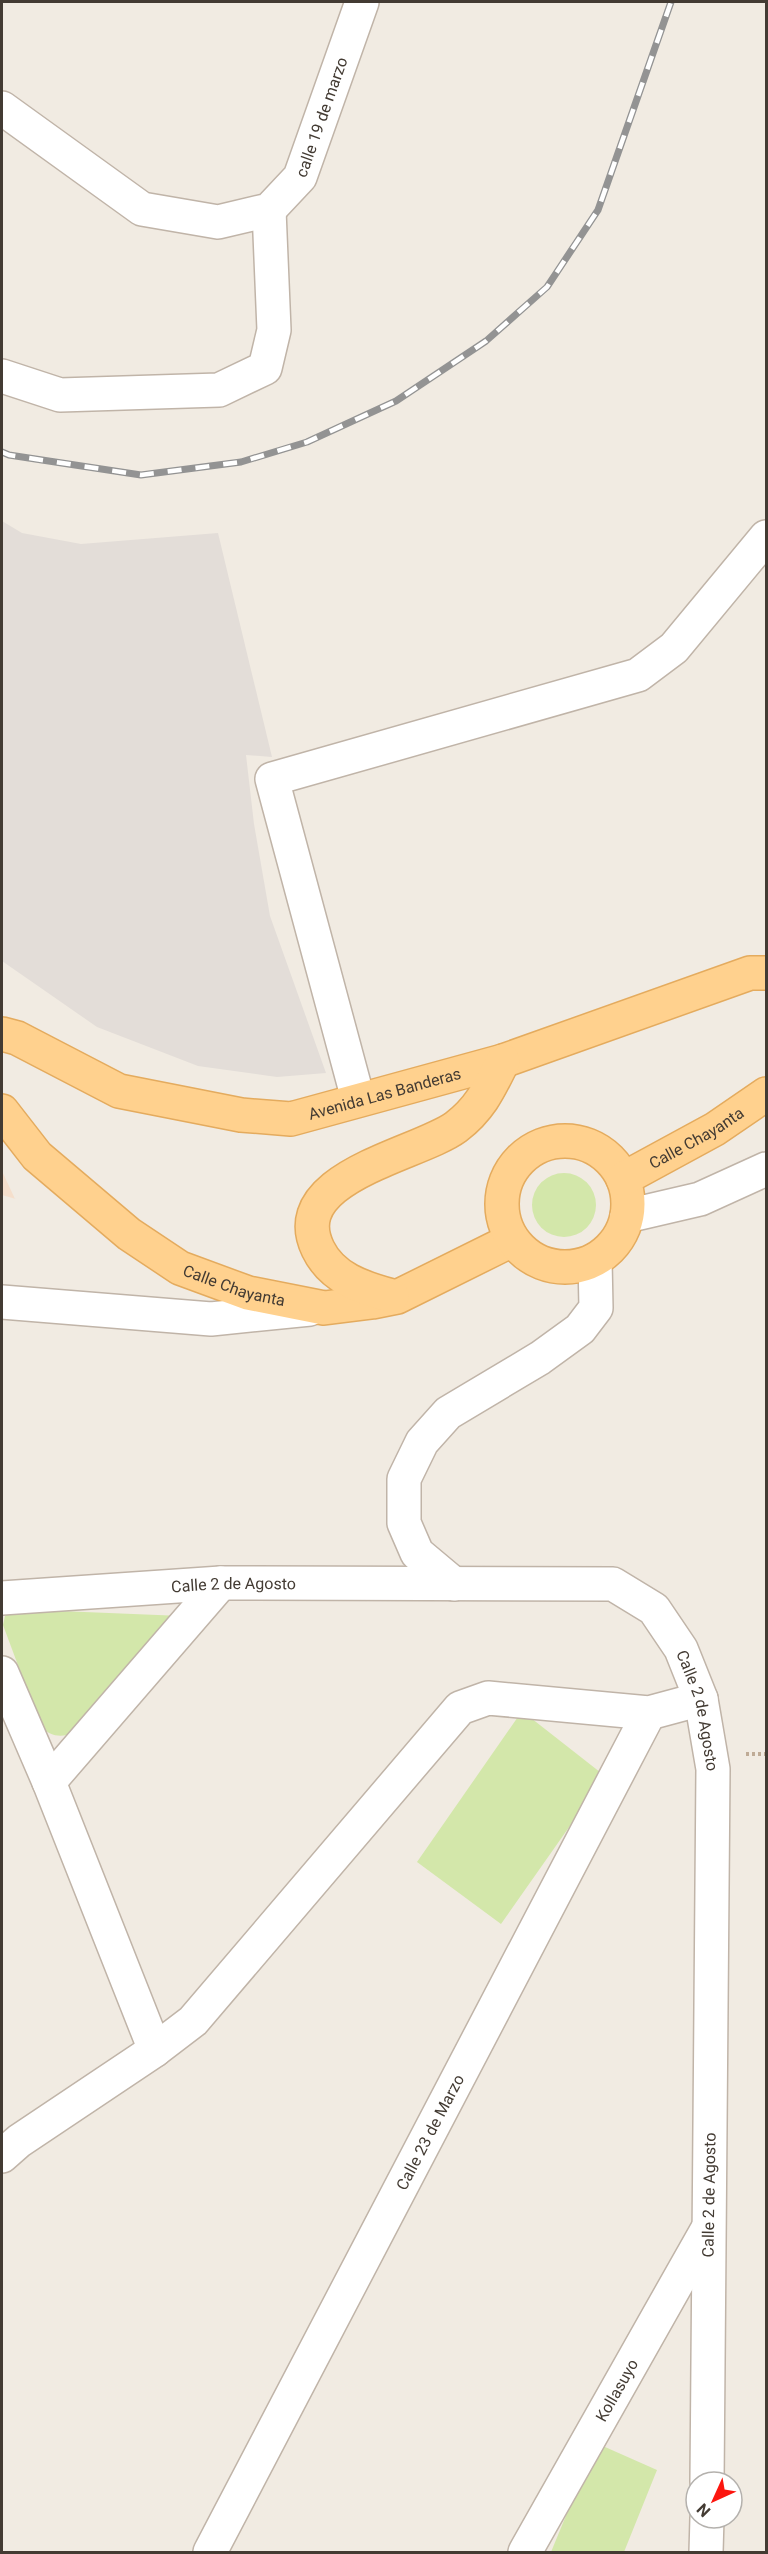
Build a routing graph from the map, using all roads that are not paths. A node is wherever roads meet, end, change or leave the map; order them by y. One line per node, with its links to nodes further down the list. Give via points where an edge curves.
1 (356, 5): 3 (street, calle 19 de marzo, via 300,177)
2 (2, 108): 3 (street, via 142,209 218,222)
3 (269, 210): 4 (street, via 274,330 265,368 219,390 71,395)
4 (2, 376)
5 (766, 537): 10 (street, via 674,648 638,675 272,779)
6 (766, 973): 8 (main road, Avenida Las Banderas, via 750,973)
7 (2, 1034): 10 (main road, Avenida Las Banderas, via 119,1090 242,1115 291,1119)
8 (503, 1061): 10 (main road, Avenida Las Banderas); 17 (main road, via 481,1105 455,1128 356,1172 329,1193 315,1211 311,1234 324,1262 342,1277 367,1289)
9 (766, 1094): 13 (main road, Calle Chayanta, via 715,1129)
10 (358, 1099)
11 (2, 1111): 19 (main road, Calle Chayanta, via 37,1156 129,1234 180,1268 248,1293)
12 (766, 1169): 14 (street, via 700,1199)
13 (623, 1179): 14 (main road, via 628,1197); 15 (main road, via 598,1150 580,1143 562,1141 525,1154 504,1184 501,1203)
14 (627, 1216): 16 (main road, via 621,1234)
15 (512, 1240): 16 (main road, via 541,1263 559,1268 578,1267); 17 (main road, Calle Chayanta)
16 (595, 1260): 21 (street, via 596,1308 580,1329 448,1413 422,1442 404,1479 404,1523 417,1553)
17 (397, 1297): 19 (main road, Calle Chayanta)
18 (2, 1302): 19 (street, via 211,1319)
19 (324, 1308)
20 (221, 1583): 21 (street, Calle 2 de Agosto); 22 (street, Calle 2 de Agosto); 26 (street)
21 (454, 1584): 24 (street, Calle 2 de Agosto, via 614,1584 654,1609 681,1649)
22 (2, 1598)
23 (2, 1673): 26 (street)
24 (701, 1699): 25 (street); 29 (street, Calle 2 de Agosto, via 713,1769)
25 (649, 1713): 27 (street, via 488,1698 460,1708 193,2021); 32 (street, Calle 23 de Marzo)
26 (49, 1782): 27 (street)
27 (155, 2050): 28 (street)
28 (2, 2156)
29 (708, 2228): 30 (street, Calle 2 de Agosto); 33 (street, Kollasuyo)
30 (707, 2470)
31 (707, 2530): 34 (street)
32 (210, 2553)
33 (525, 2553)
34 (706, 2553)

